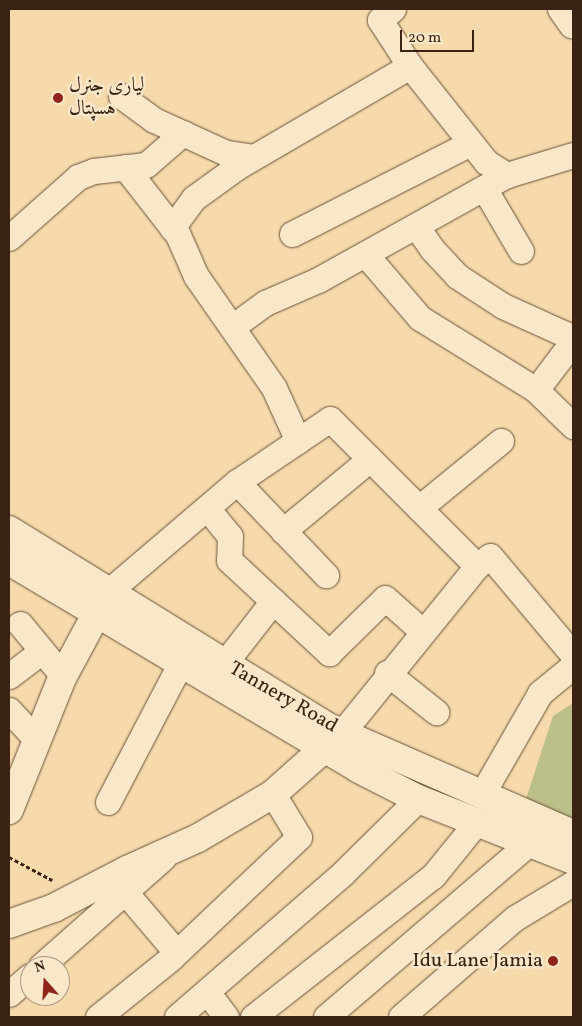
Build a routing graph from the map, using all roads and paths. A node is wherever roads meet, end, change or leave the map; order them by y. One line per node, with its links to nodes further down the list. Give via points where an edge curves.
1 (393, 9): 4 (street, via 380,20)
2 (562, 9): 3 (main road)
3 (573, 25)
4 (410, 66): 7 (street); 9 (street)
5 (120, 96): 6 (street, via 154,120)
6 (183, 133): 9 (street, via 226,152); 10 (street, via 146,165)
7 (469, 144): 11 (street, via 486,162); 15 (street)
8 (573, 155): 11 (street)
9 (253, 157): 14 (street, via 194,198)
10 (125, 167): 14 (street); 16 (street, via 78,177)
11 (507, 175): 12 (street)
12 (484, 188): 13 (street); 17 (street)
13 (416, 226): 18 (street); 20 (street, via 457,276 503,306 565,334)
14 (172, 228): 19 (street, via 196,276)
15 (292, 234)
16 (9, 238)
17 (521, 251)
18 (366, 255): 19 (street, via 265,303); 21 (street, via 420,318)
19 (232, 327): 23 (street, via 274,388)
20 (572, 341): 21 (street)
21 (536, 390): 22 (street)
22 (573, 426)
23 (298, 441): 25 (street, via 330,419); 26 (street)
24 (501, 441): 28 (street)
25 (370, 459): 28 (street); 30 (street)
26 (236, 482): 27 (street); 30 (street)
27 (207, 508): 34 (street, via 230,536 229,560); 35 (street)
28 (419, 508): 32 (street)
29 (9, 530): 35 (main road, Tannery Road)
30 (283, 531): 33 (street)
31 (9, 561): 35 (main road, Tannery Road)
32 (477, 566): 37 (street); 39 (street, via 490,556)
33 (326, 575)
34 (273, 601): 37 (street, via 329,653 385,598); 41 (street)
35 (102, 602): 40 (main road, Tannery Road); 41 (main road, Tannery Road); 45 (main road)
36 (20, 624): 38 (street)
37 (422, 631): 43 (street)
38 (42, 651): 44 (street); 45 (street)
39 (573, 655)
40 (180, 664): 49 (main road, Tannery Road); 54 (street)
41 (224, 664): 49 (main road, Tannery Road)
42 (573, 666): 52 (street, via 540,693)
43 (387, 673): 47 (street); 49 (street)
44 (9, 676)
45 (63, 676): 48 (main road)
46 (9, 710): 48 (street)
47 (436, 712)
48 (37, 740): 50 (main road)
49 (334, 741): 51 (main road); 52 (main road, Tannery Road); 53 (main road, Tannery Road)
50 (14, 779): 55 (main road)
51 (273, 794): 59 (main road); 66 (street, via 299,837)
52 (482, 794): 57 (main road, Tannery Road)
53 (418, 799): 56 (main road, Tannery Road); 69 (street, via 343,873 287,919)
54 (108, 802)
55 (9, 810)
56 (476, 823): 58 (main road, Tannery Road); 74 (street, via 432,876)
57 (573, 834)
58 (531, 841): 61 (main road, Tannery Road); 75 (street)
59 (172, 850): 63 (street); 64 (main road)
60 (9, 857): 64 (path)
61 (573, 860)
62 (573, 883): 76 (street, via 515,918)
63 (125, 892): 66 (street); 67 (street)
64 (81, 895): 65 (main road)
65 (9, 924)
66 (176, 952): 71 (street)
67 (52, 956)
68 (20, 985): 70 (street)
69 (208, 993): 72 (street); 73 (street)
70 (9, 994)
71 (98, 1017)
72 (177, 1017)
73 (226, 1017)
74 (253, 1017)
75 (326, 1017)
76 (401, 1017)

